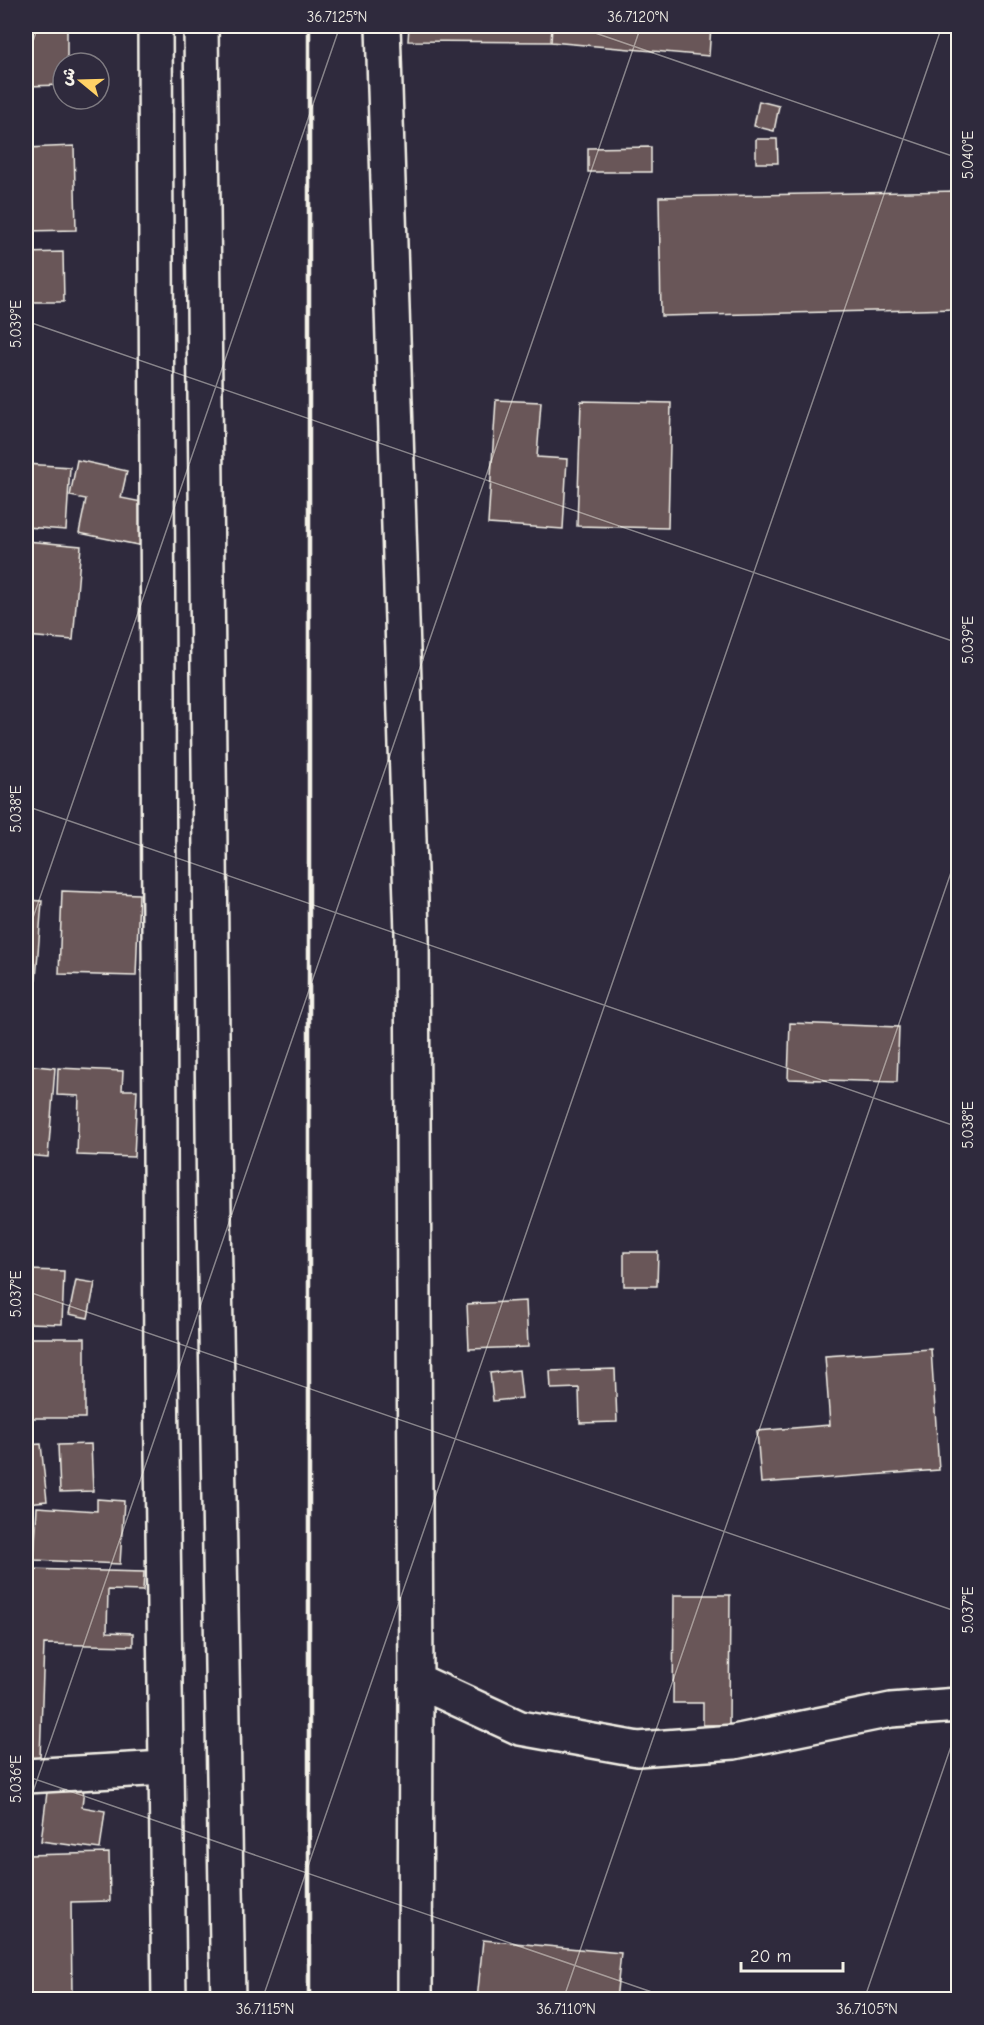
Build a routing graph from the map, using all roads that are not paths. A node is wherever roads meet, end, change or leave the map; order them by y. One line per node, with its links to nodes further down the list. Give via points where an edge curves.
1 (155, 26): 6 (main road)
2 (201, 26): 9 (main road, via 214,1218)
3 (383, 26): 4 (main road, via 412,933)
4 (416, 1680): 5 (main road, via 520,1728 638,1749 735,1742 891,1710); 10 (main road)
5 (958, 1705)
6 (165, 1768): 7 (main road); 8 (main road)
7 (26, 1776)
8 (169, 2000)
9 (228, 2000)
10 (415, 2000)

